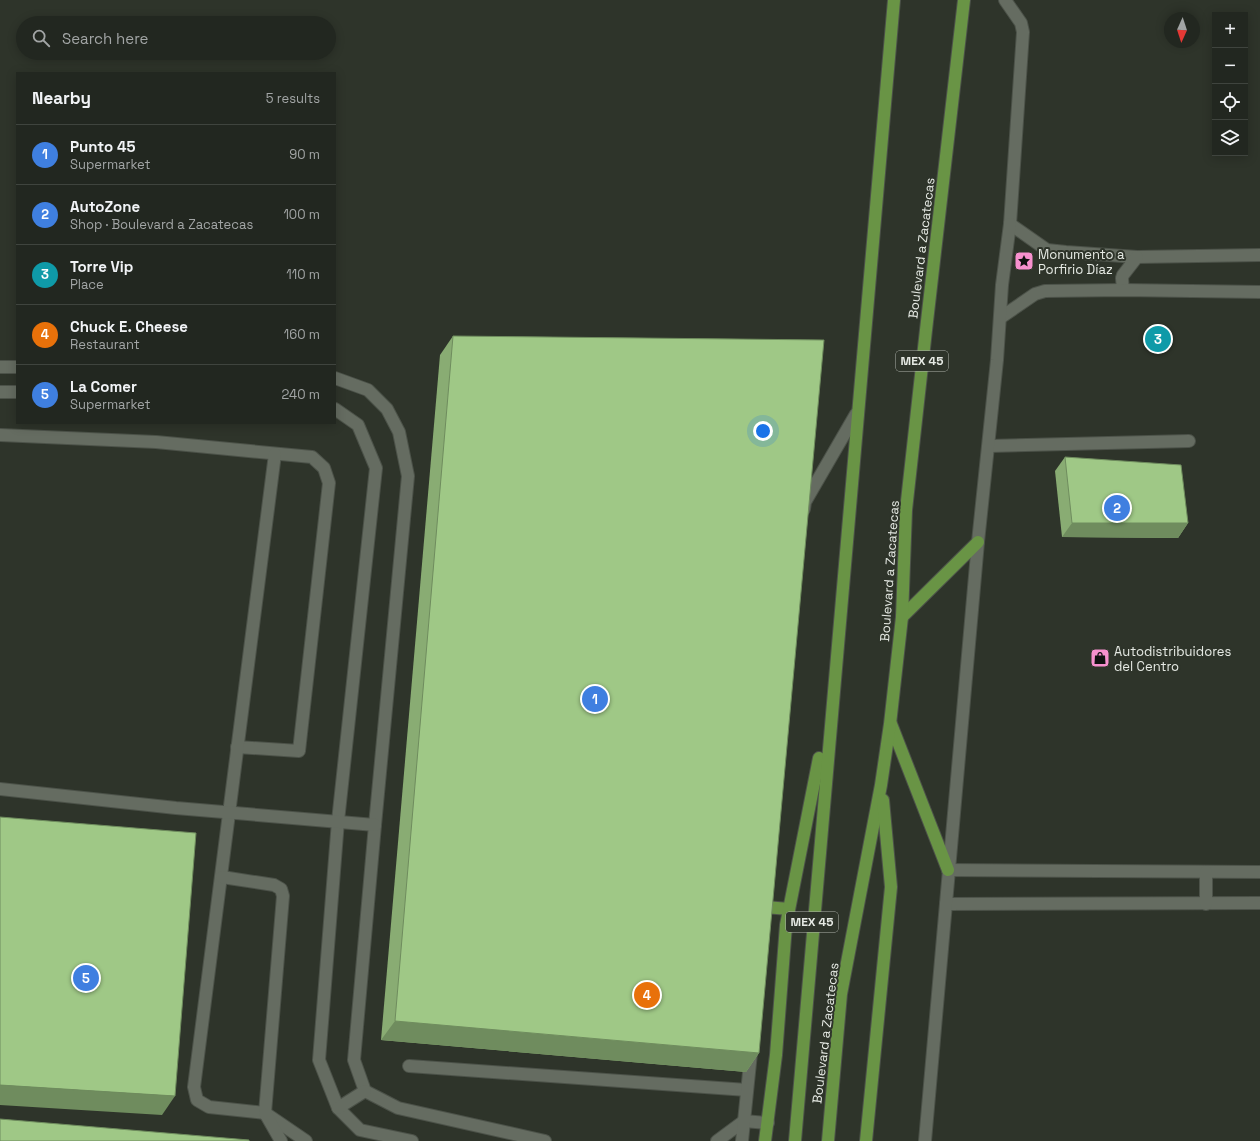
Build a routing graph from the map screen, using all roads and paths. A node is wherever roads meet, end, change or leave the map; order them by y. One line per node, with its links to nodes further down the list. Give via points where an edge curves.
1 (894, 0): 16 (main road, Boulevard a Zacatecas / MEX 45)
2 (964, 0): 23 (main road, Boulevard a Zacatecas / MEX 45, via 906,510)
3 (1005, 0): 4 (street, via 1021,23 1023,32)
4 (1010, 224): 6 (street, via 1047,250); 9 (street)
5 (1260, 255): 6 (street)
6 (1137, 257): 7 (street, via 1123,275)
7 (1123, 290): 8 (street); 9 (street, via 1045,291 1035,294)
8 (1260, 292)
9 (1000, 318): 19 (street)
10 (0, 367): 11 (street)
11 (16, 367)
12 (336, 378): 31 (street, via 368,390 387,409 399,432 408,476)
13 (0, 392): 14 (street)
14 (16, 392)
15 (336, 410): 30 (street, via 358,425 376,468)
16 (856, 414): 21 (street, via 806,502); 24 (main road, Boulevard a Zacatecas / MEX 45)
17 (0, 435): 20 (street, via 156,442)
18 (1189, 441): 19 (street)
19 (989, 446): 22 (street)
20 (275, 454): 26 (street); 26 (street, via 312,457 324,468 329,483 299,751)
21 (802, 522)
22 (978, 542): 23 (main road); 32 (street)
23 (902, 617): 25 (main road, Boulevard a Zacatecas / MEX 45)
24 (831, 702): 40 (main road); 57 (main road, Boulevard a Zacatecas / MEX 45)
25 (890, 724): 27 (main road, Boulevard a Zacatecas / MEX 45); 32 (main road)
26 (237, 747): 29 (street)
27 (882, 786): 58 (main road, Boulevard a Zacatecas / MEX 45, via 841,994); 59 (main road, via 891,887)
28 (0, 789): 29 (street)
29 (229, 813): 30 (street); 35 (street)
30 (338, 821): 31 (street); 46 (street, via 319,1060)
31 (375, 825): 45 (street, via 354,1060)
32 (948, 870): 33 (street); 38 (street)
33 (1206, 872): 34 (street); 39 (street)
34 (1260, 872)
35 (222, 877): 47 (street, via 274,885 281,889 283,896); 47 (street, via 194,1087 197,1100 209,1107)
36 (765, 903): 40 (main road); 41 (street)
37 (1260, 903): 39 (street)
38 (946, 904): 39 (street); 60 (street)
39 (1206, 904)
40 (789, 909): 49 (main road)
41 (763, 922)
42 (752, 1044): 44 (street)
43 (409, 1066): 44 (street)
44 (747, 1090): 48 (street)
45 (365, 1091): 46 (street); 53 (street, via 398,1108)
46 (338, 1108): 52 (street, via 360,1130)
47 (265, 1113): 50 (street); 51 (street)
48 (744, 1121): 49 (street); 54 (street); 55 (street)
49 (768, 1123): 56 (main road)
50 (281, 1141)
51 (306, 1141)
52 (412, 1141)
53 (545, 1141)
54 (717, 1141)
55 (742, 1141)
56 (766, 1141)
57 (795, 1141)
58 (828, 1141)
59 (866, 1141)
60 (925, 1141)

